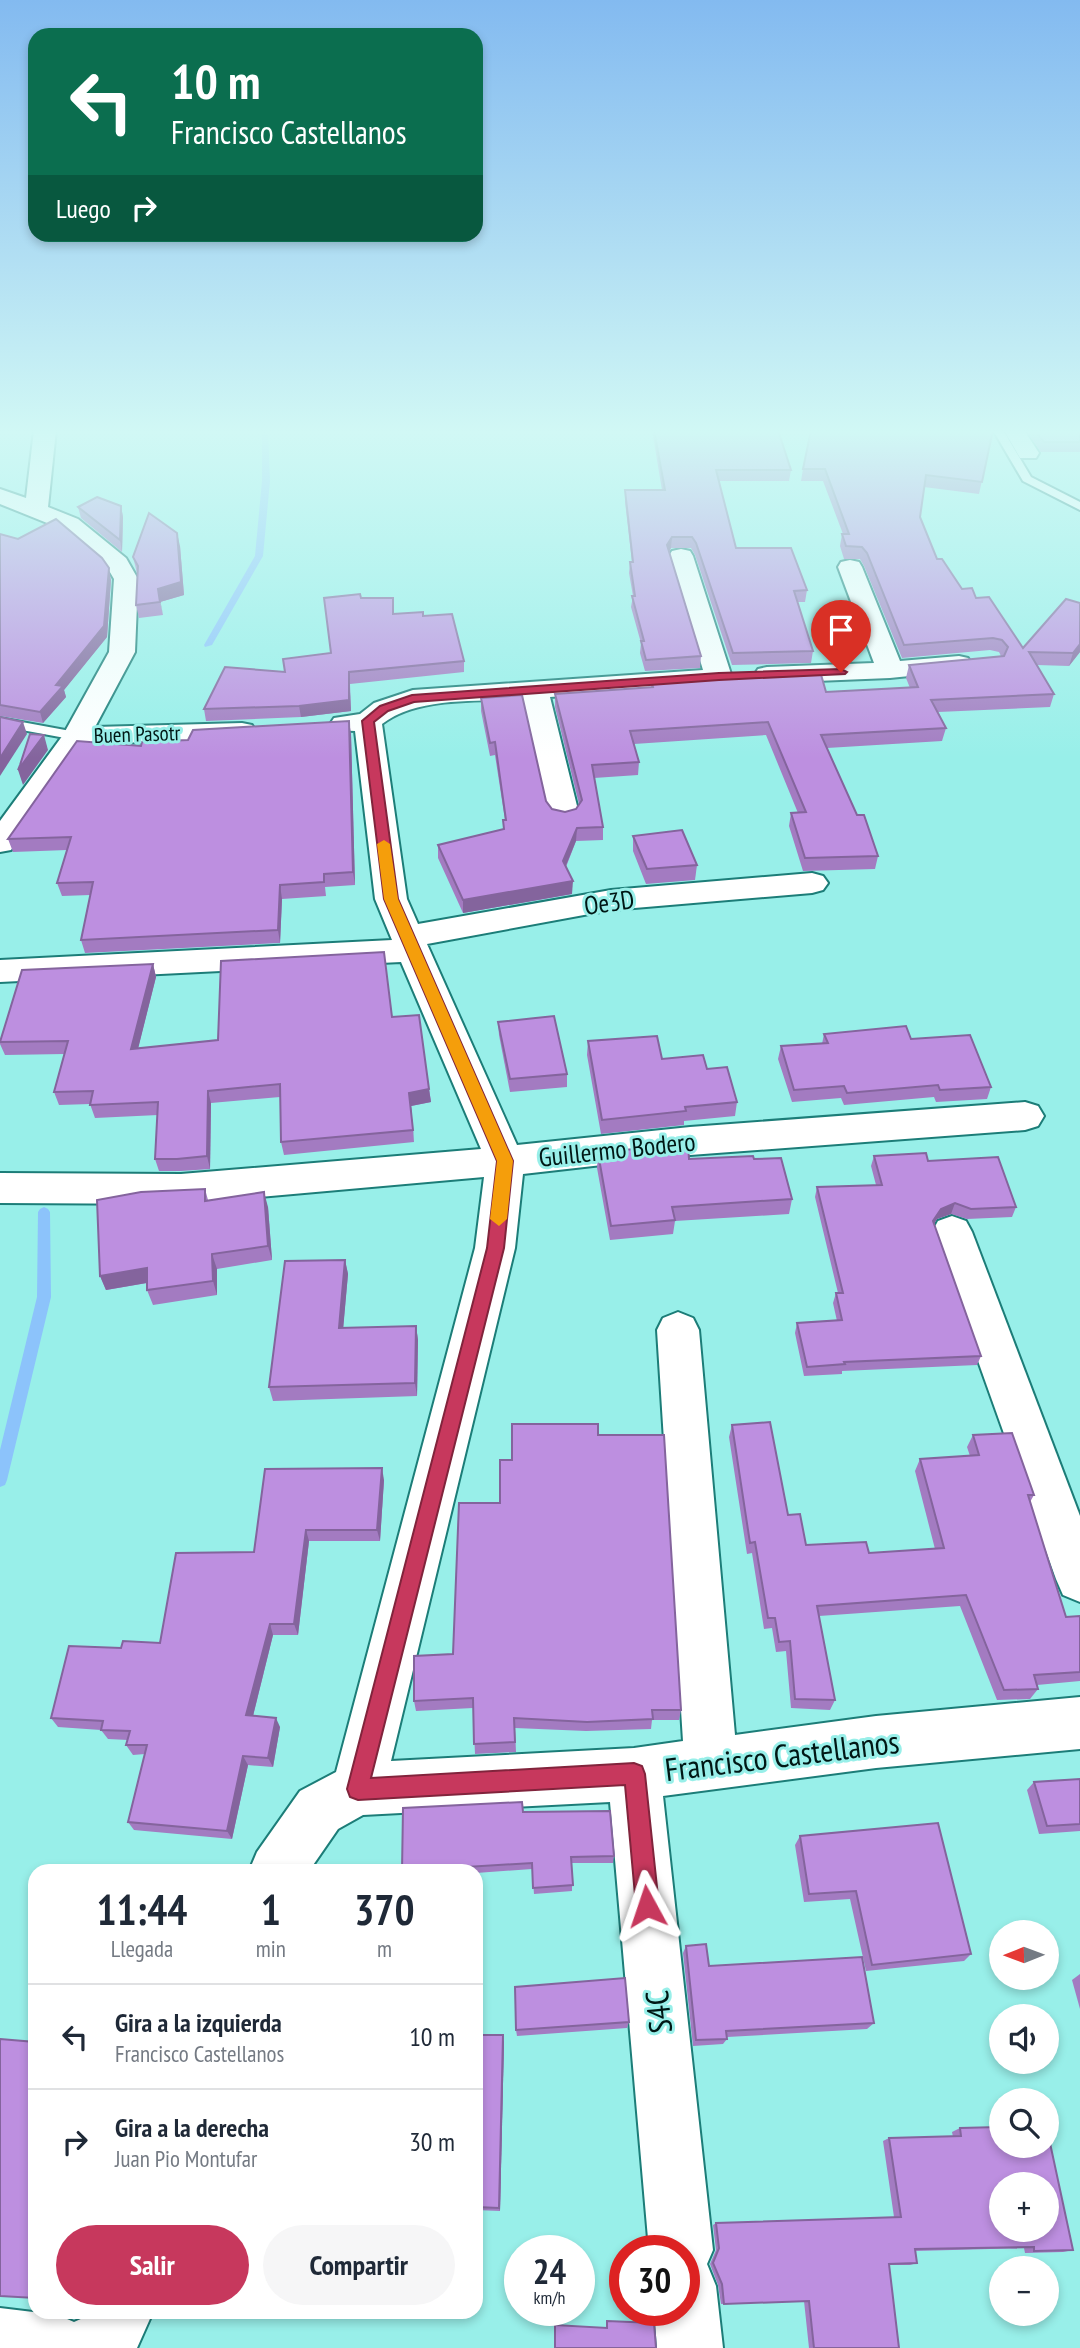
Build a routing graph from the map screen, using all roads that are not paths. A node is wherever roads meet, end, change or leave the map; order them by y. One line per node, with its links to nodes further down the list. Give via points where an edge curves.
1 (89, 540): 12 (street, via 117,563 126,579 122,652)
2 (681, 556): 6 (street)
3 (850, 567): 5 (street)
4 (989, 661): 5 (street)
5 (890, 670): 6 (street)
6 (719, 677): 7 (street)
7 (534, 688): 8 (street, via 412,698); 13 (street)
8 (368, 721): 10 (street); 16 (street, via 391,899)
9 (0, 722): 12 (lane)
10 (314, 727)
11 (263, 730): 12 (street, Buen Pasotr)
12 (76, 736): 14 (street)
13 (564, 814)
14 (0, 842)
15 (812, 883): 16 (street, Oe3D, via 611,900)
16 (410, 943): 17 (street, Oe3D); 19 (street)
17 (0, 971)
18 (1025, 1116): 19 (street, Guillermo Bodero, via 690,1141)
19 (505, 1161): 20 (street, Guillermo Bodero, via 181,1189); 27 (street, via 495,1248)
20 (0, 1188)
21 (952, 1232): 23 (street)
22 (678, 1329): 25 (street)
23 (1080, 1580)
24 (1080, 1723): 25 (street, Francisco Castellanos, via 876,1742)
25 (711, 1764): 26 (street, Francisco Castellanos)
26 (634, 1774): 27 (street, Francisco Castellanos); 29 (street, S4C)
27 (358, 1789): 28 (street, via 319,1810)
28 (281, 1864)
29 (680, 2235)
30 (117, 2319): 34 (street, via 105,2344)
31 (688, 2326): 35 (street)
32 (0, 2341): 33 (street)
33 (58, 2348)
34 (91, 2348)
35 (690, 2348)

